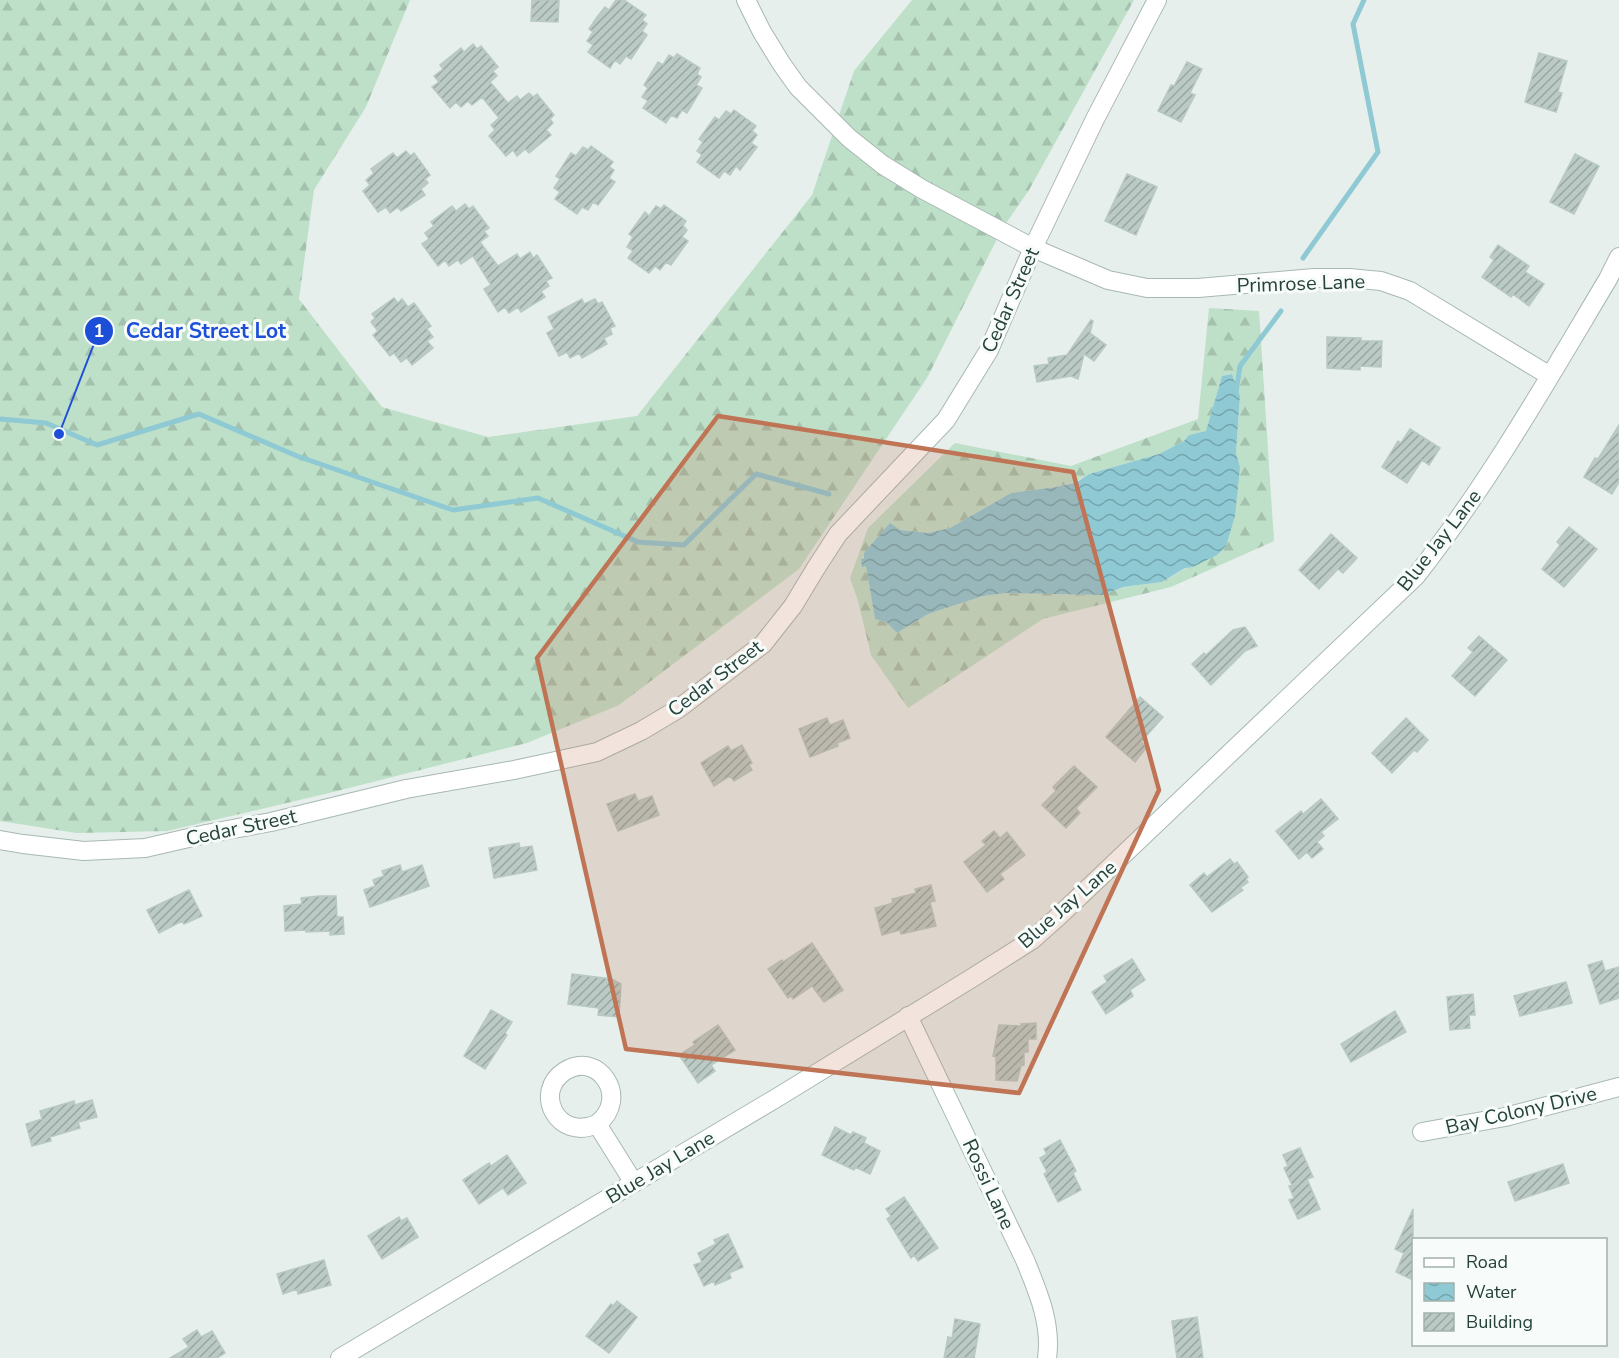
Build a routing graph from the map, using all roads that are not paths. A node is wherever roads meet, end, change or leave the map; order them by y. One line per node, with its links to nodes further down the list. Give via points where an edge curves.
1 (746, 0): 3 (street, Primrose Lane, via 798,87 849,138 922,189)
2 (1157, 0): 3 (street, Cedar Street)
3 (1033, 248): 5 (street, Primrose Lane, via 1108,280 1148,288 1314,279 1381,281 1410,291); 6 (street, Cedar Street, via 989,350 946,420 838,534 793,606 763,644 641,732 597,752 406,789 145,848 84,852)
4 (1619, 257): 5 (street, Blue Jay Lane)
5 (1550, 376): 7 (street, Blue Jay Lane, via 1492,470 1416,576 1053,922 1032,940)
6 (0, 840)
7 (908, 1016): 11 (street, Blue Jay Lane); 13 (street, Rossi Lane, via 1041,1299)
8 (1619, 1087): 10 (street, Bay Colony Drive, via 1505,1117)
9 (597, 1124): 11 (street)
10 (1422, 1132)
11 (634, 1183): 12 (street, Blue Jay Lane)
12 (340, 1358)
13 (1047, 1358)

